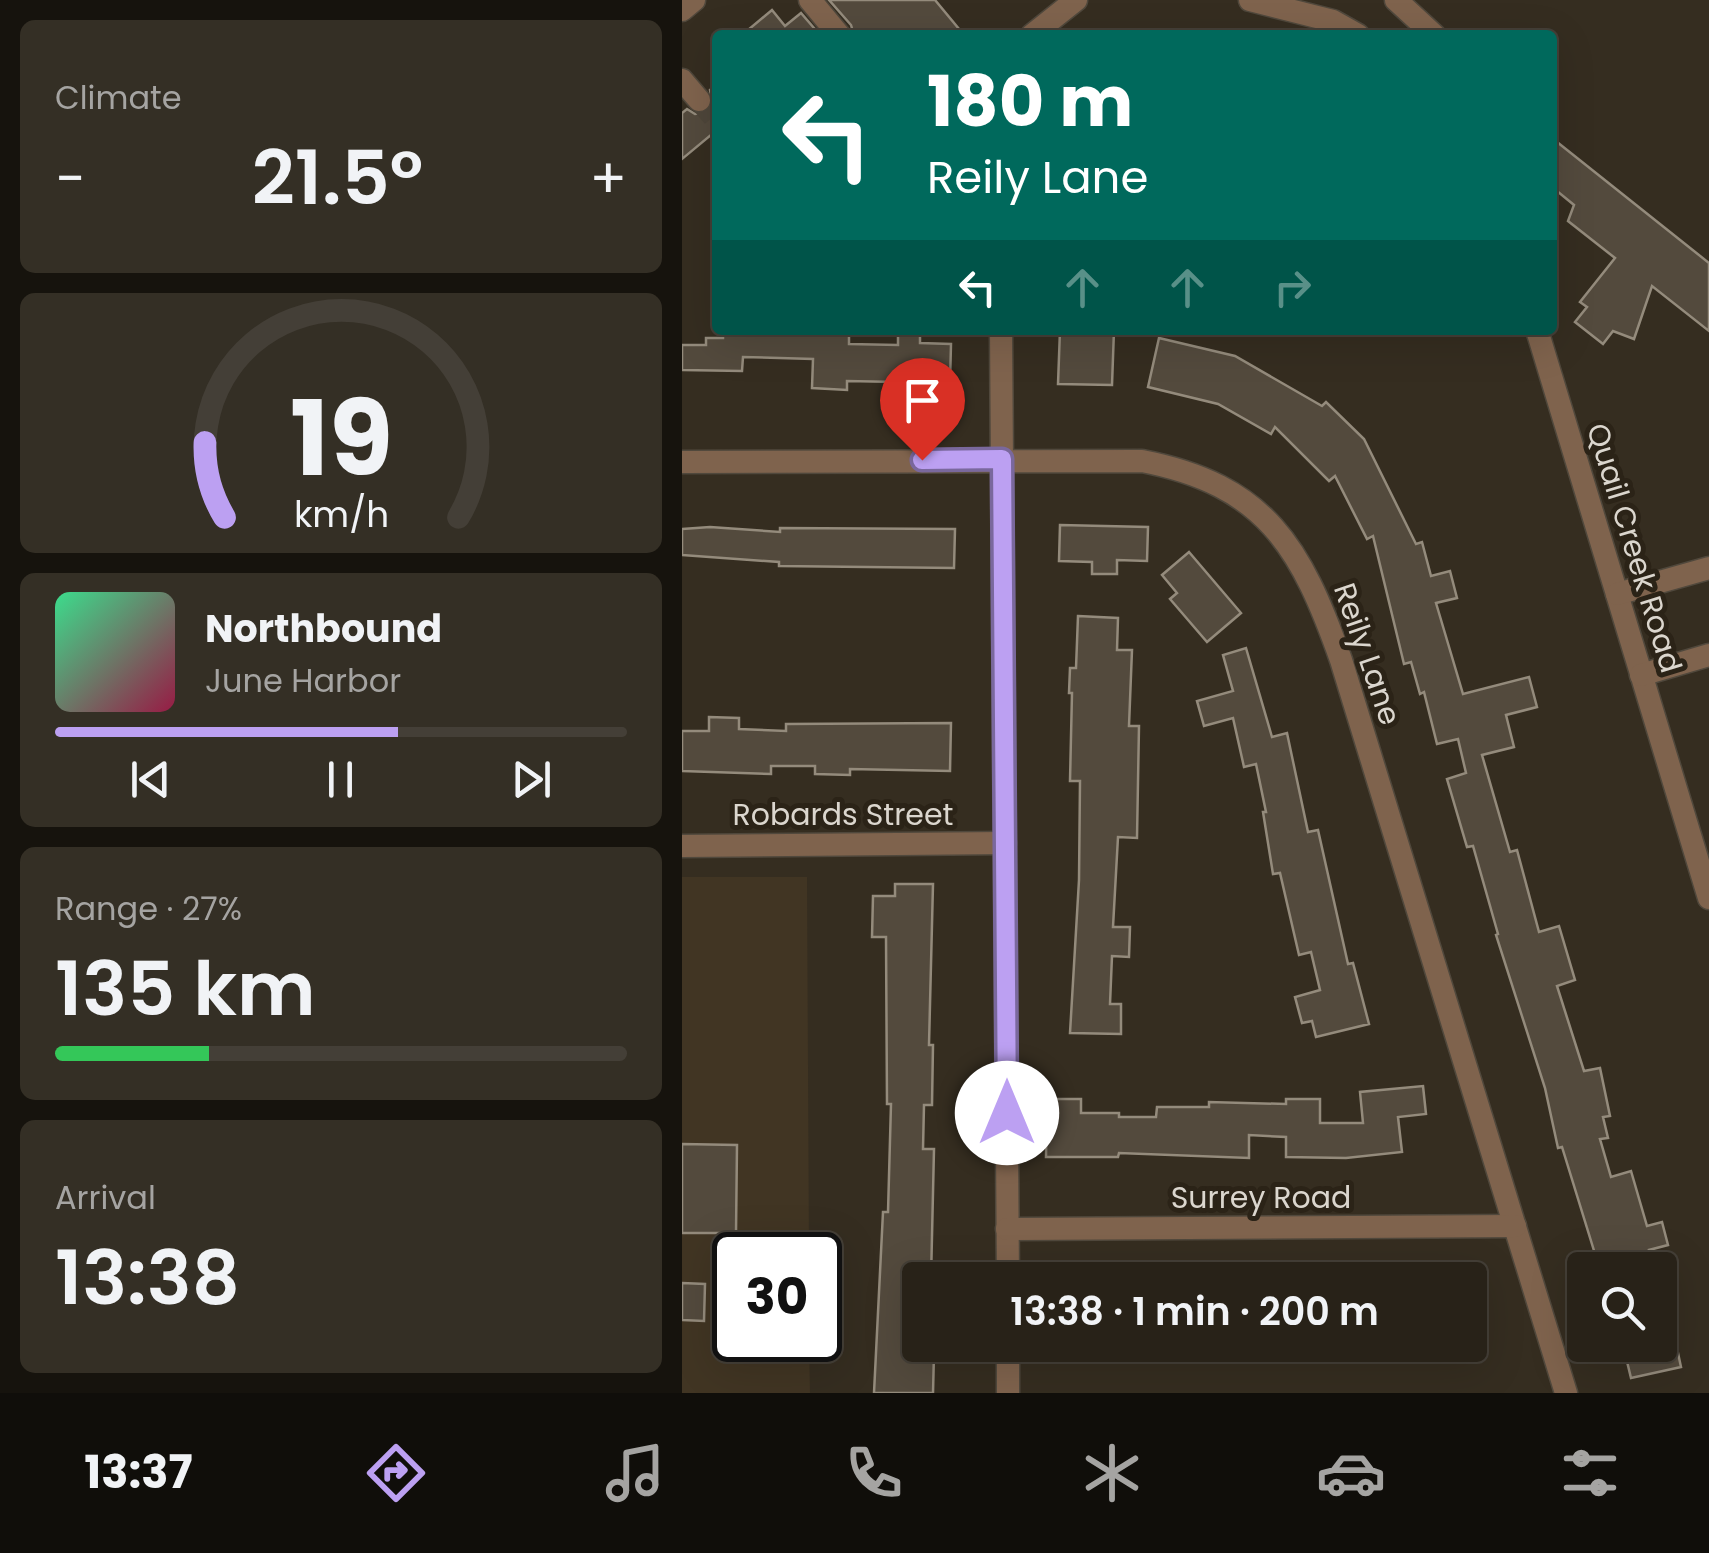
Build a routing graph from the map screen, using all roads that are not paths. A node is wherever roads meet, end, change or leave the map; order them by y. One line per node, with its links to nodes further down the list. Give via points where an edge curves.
1 (694, 0): 7 (street)
2 (810, 0): 9 (street)
3 (828, 0): 10 (street)
4 (1076, 0): 11 (street)
5 (1250, 0): 12 (street)
6 (1396, 0): 8 (street)
7 (682, 10)
8 (1428, 28)
9 (835, 30)
10 (852, 30)
11 (1038, 30)
12 (1349, 30)
13 (682, 80): 14 (street)
14 (699, 100)
15 (1001, 335): 17 (street)
16 (1539, 335): 20 (street, Quail Creek Road)
17 (1002, 459): 18 (street, Reily Lane); 23 (street); 27 (street, Reily Lane, via 1142,461 1183,469 1257,510 1295,553 1342,660)
18 (682, 462)
19 (1708, 568): 20 (street)
20 (1617, 594): 22 (street, Quail Creek Road)
21 (1708, 655): 22 (street)
22 (1642, 675): 25 (street, Quail Creek Road)
23 (1005, 843): 24 (street, Robards Street); 28 (street)
24 (682, 846)
25 (1702, 852): 26 (street, Quail Creek Road)
26 (1708, 898)
27 (1515, 1226): 28 (street, Surrey Road); 32 (street, Reily Lane)
28 (1007, 1229): 29 (street)
29 (1008, 1262)
30 (1008, 1362): 31 (street)
31 (1008, 1393)
32 (1566, 1393)

